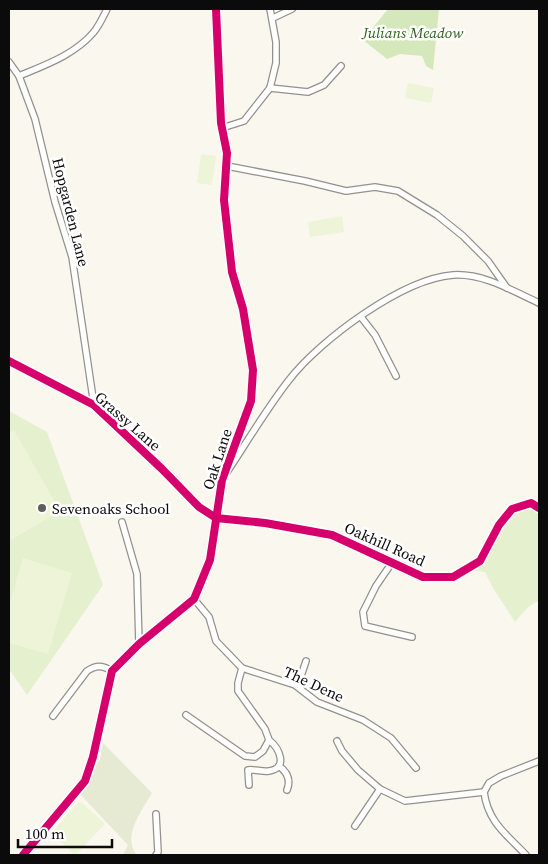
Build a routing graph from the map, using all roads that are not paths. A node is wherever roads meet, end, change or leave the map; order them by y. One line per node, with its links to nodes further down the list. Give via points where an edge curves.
1 (107, 9): 8 (street, via 86,40 65,56)
2 (216, 9): 10 (street, Oak Lane)
3 (270, 9): 5 (street)
4 (292, 9): 5 (street)
5 (273, 18): 9 (street, via 276,63)
6 (9, 62): 8 (street, Hopgarden Lane)
7 (341, 66): 9 (street, via 324,85 308,92)
8 (19, 76): 17 (street, Hopgarden Lane, via 35,118 72,257)
9 (270, 88): 10 (street, via 244,121)
10 (222, 128): 11 (street, Oak Lane)
11 (227, 166): 12 (street, via 346,191 375,188 398,191 463,236 488,261); 18 (street, Oak Lane, via 224,200 232,272 252,370 251,401)
12 (508, 290): 13 (street); 14 (street, via 482,278 448,276 419,284 383,301)
13 (539, 303)
14 (360, 317): 16 (street, via 375,335); 18 (street, via 312,354 289,380)
15 (9, 362): 17 (street, Grassy Lane)
16 (396, 376)
17 (94, 405): 20 (street, Grassy Lane, via 199,507)
18 (222, 480): 20 (street, Oak Lane)
19 (539, 508): 22 (street, Oakhill Road, via 531,503 512,509 498,525 480,561 453,577 423,577)
20 (216, 518): 22 (street, Oakhill Road, via 332,535); 23 (street, Oak Lane, via 210,560)
21 (122, 522): 25 (street, via 137,574)
22 (391, 564): 24 (street, via 364,612 365,626)
23 (194, 598): 25 (street, Oak Lane); 27 (street, The Dene, via 209,616 216,641)
24 (412, 637)
25 (139, 644): 30 (street, Oak Lane)
26 (306, 661): 28 (street)
27 (242, 668): 31 (street, The Dene); 36 (street, via 238,691 265,729)
28 (304, 668): 29 (street); 31 (street)
29 (311, 670)
30 (112, 671): 34 (street, via 101,666 87,671); 47 (street, via 93,756 84,781)
31 (295, 685): 40 (street, The Dene, via 311,699 363,720 387,735)
32 (198, 712): 35 (street)
33 (186, 715): 35 (street)
34 (53, 716)
35 (194, 720): 36 (street, via 245,756 255,757 263,751)
36 (268, 740): 39 (street, via 279,751)
37 (337, 741): 42 (street, via 358,770)
38 (539, 761): 44 (street, via 501,776 489,783)
39 (279, 766): 41 (street, via 268,771 248,770); 43 (street, via 287,774)
40 (416, 768)
41 (249, 785)
42 (380, 789): 44 (street, via 405,801); 46 (street)
43 (287, 790)
44 (484, 792): 49 (street, via 487,811 493,821)
45 (156, 814): 48 (street)
46 (355, 826)
47 (22, 855)
48 (156, 855)
49 (526, 855)

